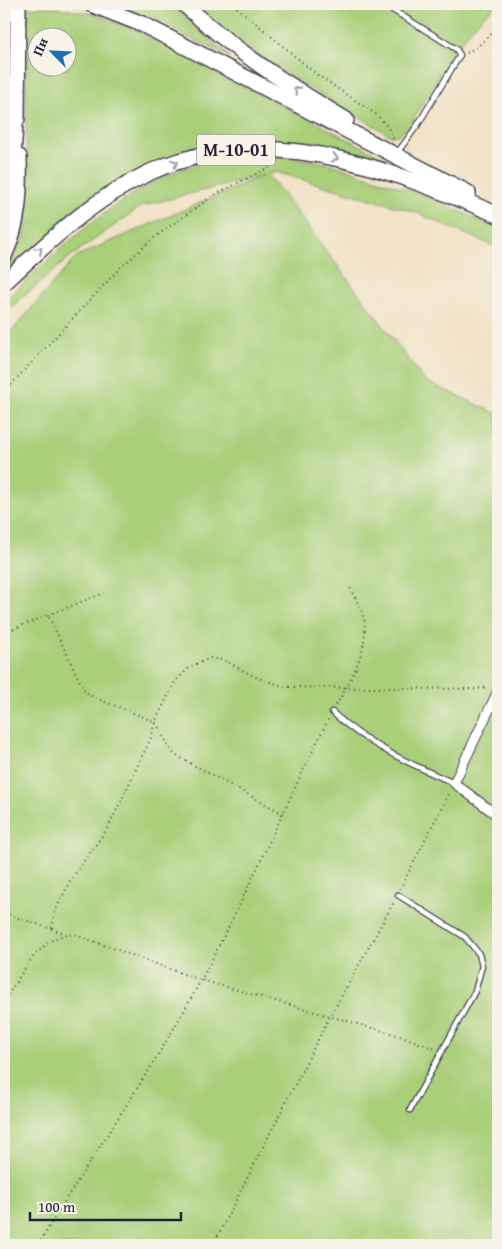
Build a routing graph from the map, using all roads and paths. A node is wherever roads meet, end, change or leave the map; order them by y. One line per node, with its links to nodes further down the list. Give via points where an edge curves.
1 (18, 4): 8 (main road)
2 (91, 4): 9 (main road, via 142,24)
3 (184, 4): 9 (main road, one-way to 3, via 270,74 230,45)
4 (233, 4): 9 (path, via 316,74 377,115 387,126)
5 (383, 4): 7 (lane, via 456,49)
6 (498, 28): 7 (path, via 471,52)
7 (460, 55): 9 (lane)
8 (16, 108): 12 (main road, via 11,190); 14 (main road, via 19,209)
9 (398, 151): 11 (main road)
10 (274, 165): 16 (path, via 214,194 155,237 120,268)
11 (498, 209)
12 (4, 210)
13 (498, 215): 15 (main road, М-10-01, one-way to 13, via 70,223 105,198 175,162 223,151 285,149 334,156 416,181)
14 (4, 256)
15 (4, 283)
16 (4, 392)
17 (350, 587): 21 (path, via 363,614 364,625 359,658)
18 (104, 593): 19 (path)
19 (48, 615): 20 (path); 24 (path, via 89,695)
20 (4, 633)
21 (346, 688): 22 (path); 23 (path); 24 (path, via 285,686 253,676 226,660 210,658 191,666 175,682)
22 (495, 689): 25 (street)
23 (332, 712): 25 (lane, via 354,730 414,766); 26 (path)
24 (154, 722): 26 (path, via 175,755); 30 (path, via 151,738 109,826 70,881 55,912)
25 (454, 783): 27 (street)
26 (284, 814): 32 (path)
27 (498, 816)
28 (398, 895): 36 (lane, via 465,937 482,959 482,973 476,990)
29 (4, 913): 30 (path)
30 (52, 928): 31 (path)
31 (66, 934): 32 (path); 33 (path, via 43,946)
32 (201, 980): 35 (path); 38 (path, via 159,1055)
33 (5, 995): 34 (path)
34 (4, 1004)
35 (329, 1018): 36 (path, via 404,1037); 39 (path)
36 (442, 1052): 37 (lane)
37 (410, 1110)
38 (38, 1245)
39 (213, 1245)

